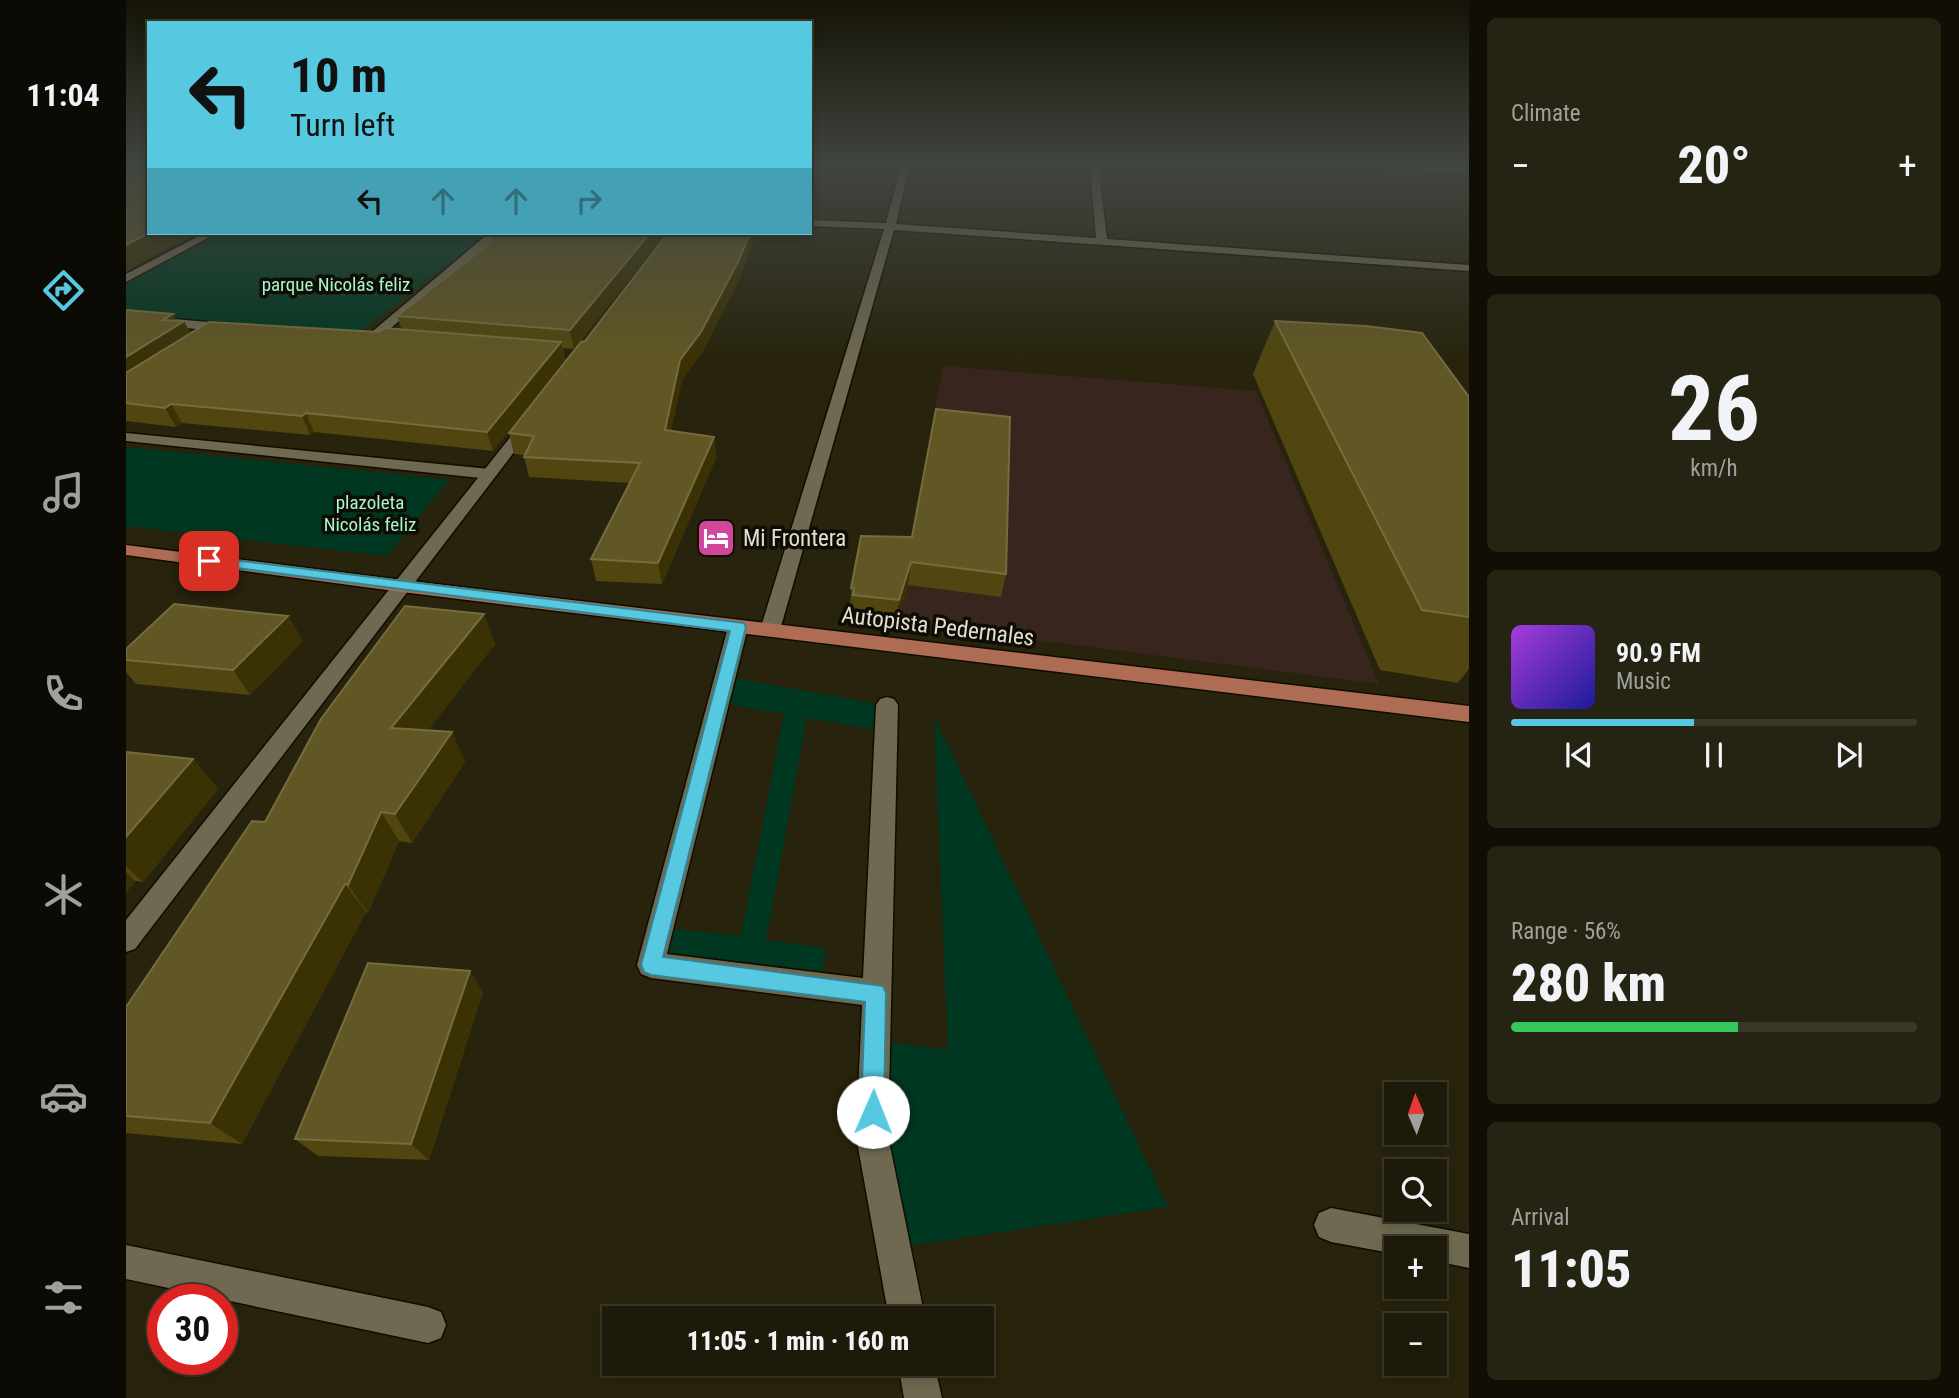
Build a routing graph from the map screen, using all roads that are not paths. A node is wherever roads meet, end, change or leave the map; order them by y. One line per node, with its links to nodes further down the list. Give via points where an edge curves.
1 (888, 231): 20 (street)
2 (959, 231): 6 (street)
3 (1101, 231): 6 (street)
4 (208, 235): 8 (street)
5 (493, 235): 12 (street)
6 (1102, 242): 7 (street)
7 (1469, 268)
8 (126, 279)
9 (126, 319): 10 (street)
10 (224, 327): 11 (street); 13 (street)
11 (250, 329)
12 (372, 339)
13 (202, 341)
14 (540, 409): 16 (street)
15 (126, 436): 16 (street)
16 (490, 474): 18 (street)
17 (126, 550): 18 (main road, Autopista Pedernales)
18 (402, 586): 19 (main road, Autopista Pedernales); 23 (street)
19 (738, 627): 20 (main road, Autopista Pedernales); 24 (street, via 651,965)
20 (771, 630): 22 (main road, Autopista Pedernales)
21 (887, 705): 24 (street)
22 (1469, 715)
23 (126, 940)
24 (876, 993): 28 (street, via 872,1136)
25 (1331, 1225): 26 (street)
26 (1469, 1251)
27 (126, 1262): 29 (street)
28 (905, 1306)
29 (428, 1325)
30 (919, 1376): 31 (street)
31 (923, 1398)

